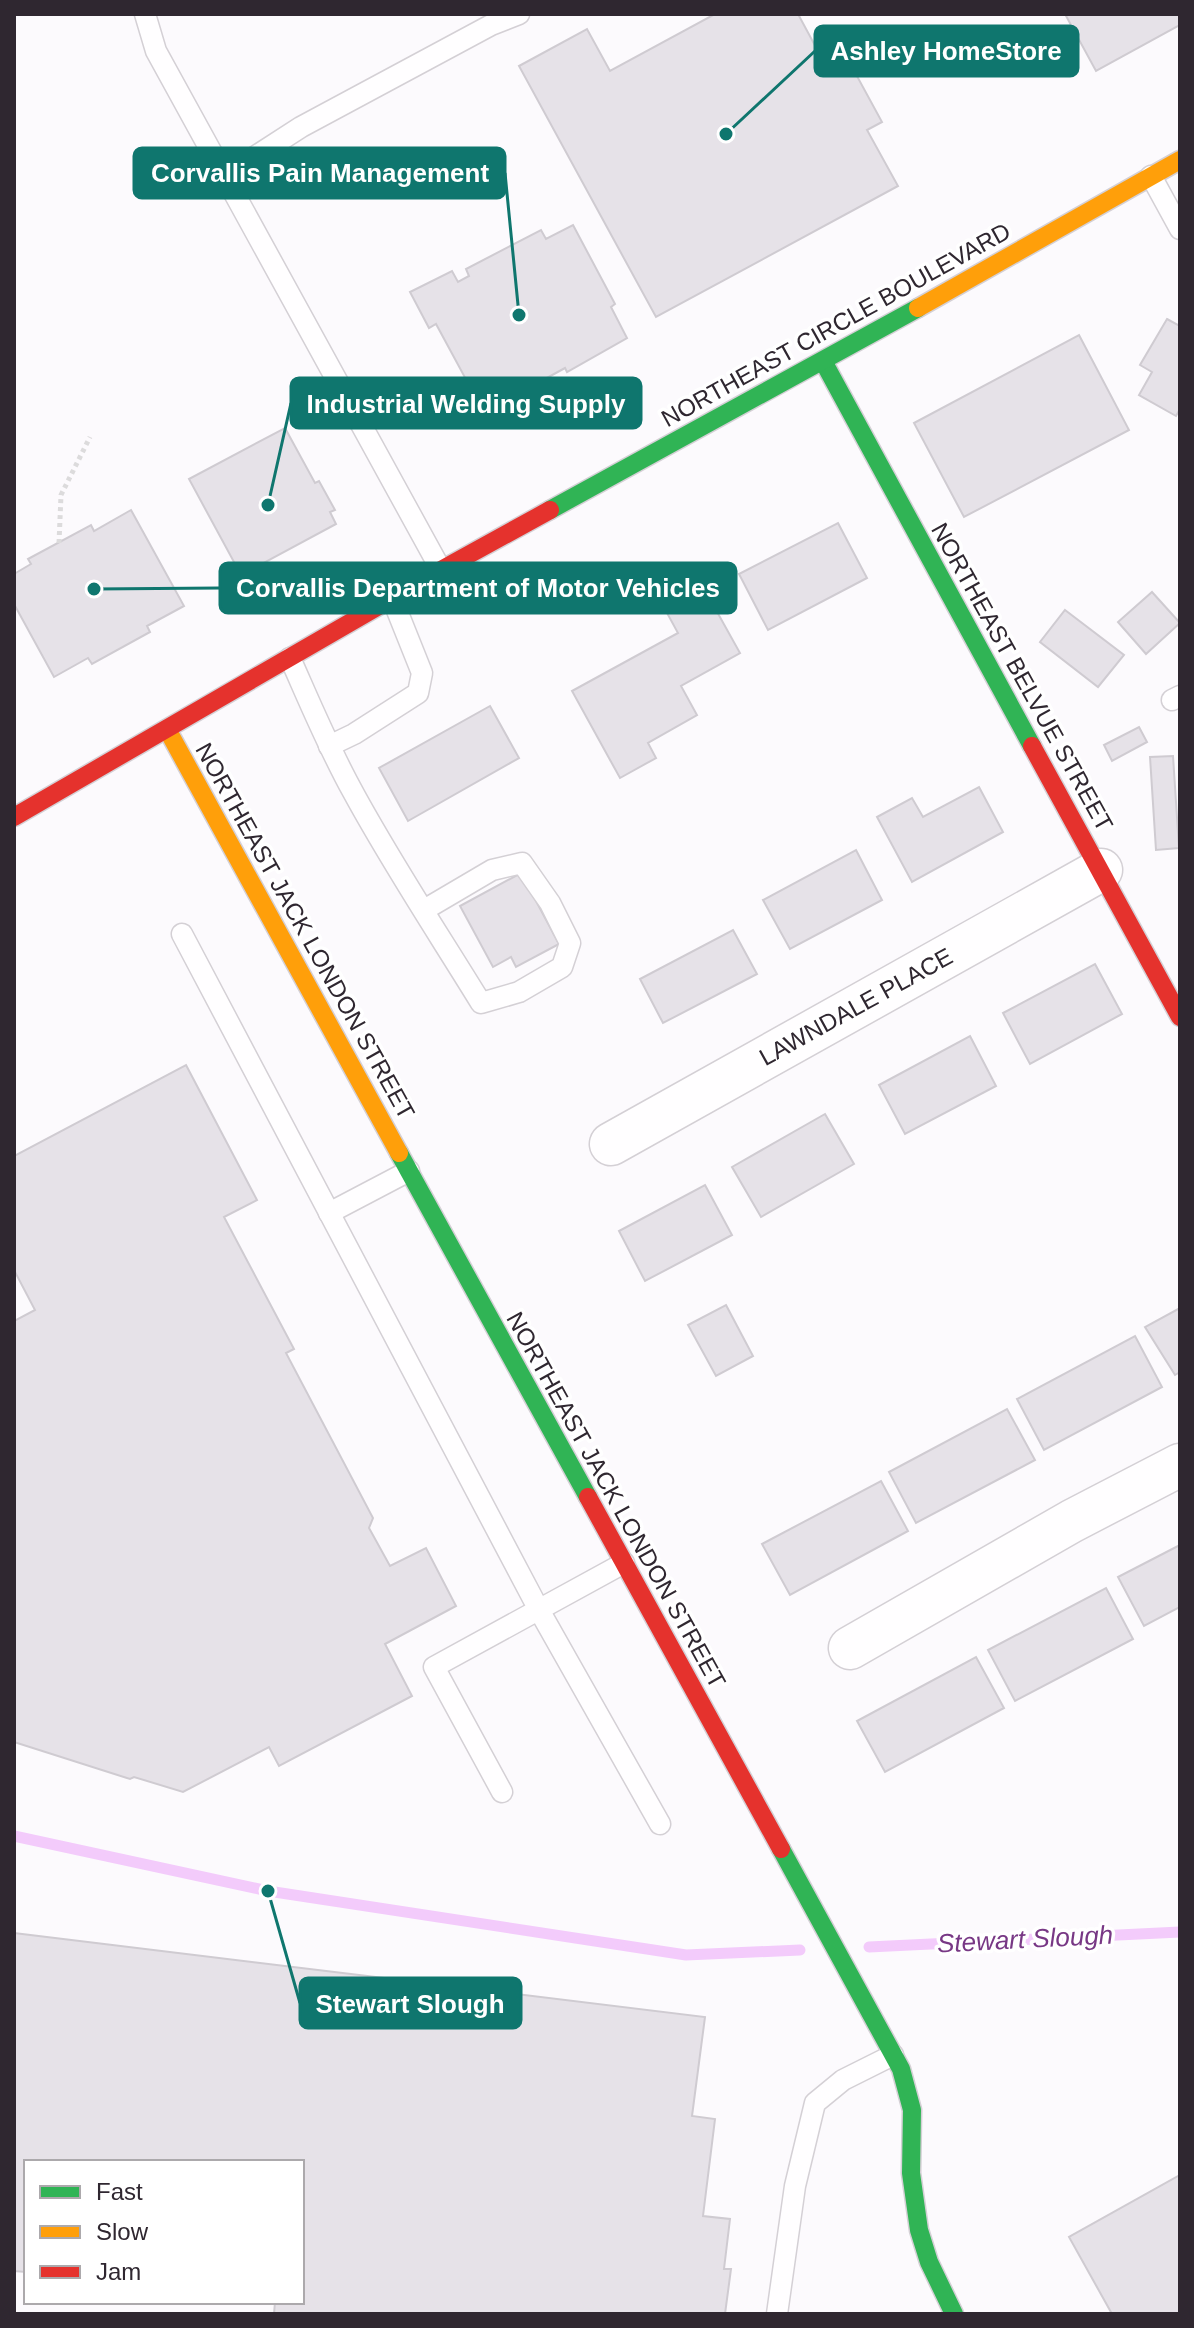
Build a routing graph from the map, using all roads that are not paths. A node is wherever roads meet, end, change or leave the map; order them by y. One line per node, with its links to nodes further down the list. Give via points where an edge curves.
1 (145, 14): 4 (lane, via 156,51)
2 (519, 14): 4 (lane, via 301,127)
3 (1180, 160): 5 (street, NORTHEAST CIRCLE BOULEVARD)
4 (225, 176): 8 (lane)
5 (1151, 176): 6 (lane); 7 (street, NORTHEAST CIRCLE BOULEVARD)
6 (1180, 229)
7 (823, 361): 8 (street, NORTHEAST CIRCLE BOULEVARD); 14 (street, NORTHEAST BELVUE STREET)
8 (441, 570): 9 (street, NORTHEAST CIRCLE BOULEVARD)
9 (392, 598): 10 (street, NORTHEAST CIRCLE BOULEVARD); 12 (lane, via 422,673 418,693)
10 (290, 658): 11 (street, NORTHEAST CIRCLE BOULEVARD); 12 (lane)
11 (167, 729): 13 (street, NORTHEAST CIRCLE BOULEVARD); 19 (street, NORTHEAST JACK LONDON STREET)
12 (329, 746): 15 (lane)
13 (14, 817)
14 (1101, 870): 17 (street, NORTHEAST BELVUE STREET); 18 (street, LAWNDALE PLACE)
15 (424, 910): 15 (lane, via 481,1003 519,992 562,967 570,943 522,863 492,870)
16 (182, 934): 20 (lane)
17 (1180, 1017)
18 (611, 1144)
19 (409, 1171): 20 (lane); 22 (street, NORTHEAST JACK LONDON STREET)
20 (329, 1213): 23 (lane)
21 (1180, 1465): 24 (street)
22 (624, 1563): 23 (lane); 27 (street, NORTHEAST JACK LONDON STREET)
23 (539, 1610): 25 (lane, via 434,1667); 26 (lane)
24 (850, 1648)
25 (502, 1792)
26 (660, 1824)
27 (893, 2055): 28 (lane, via 843,2080 815,2103 795,2186); 29 (street, NORTHEAST JACK LONDON STREET, via 914,2121 916,2220 929,2267)
28 (777, 2314)
29 (954, 2314)

